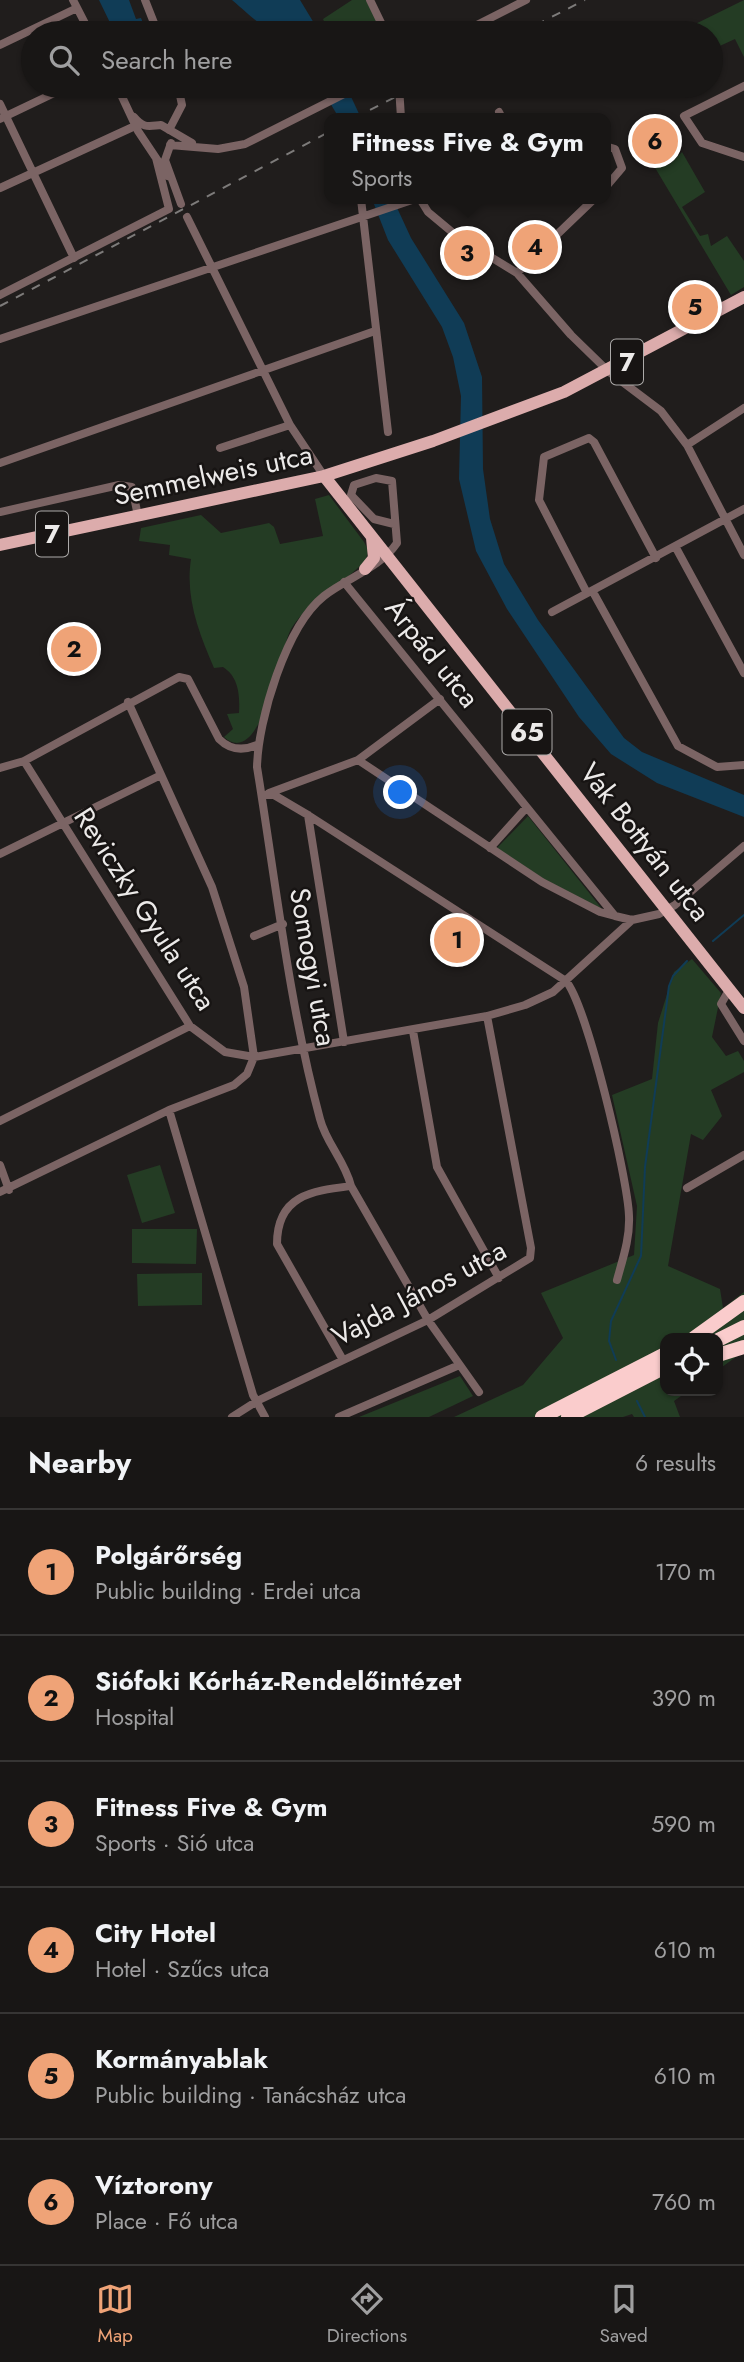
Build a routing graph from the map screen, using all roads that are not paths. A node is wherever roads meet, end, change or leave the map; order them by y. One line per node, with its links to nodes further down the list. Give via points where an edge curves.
1 (145, 0): 7 (street)
2 (370, 0): 8 (street)
3 (526, 0): 9 (street)
4 (75, 4): 5 (street); 6 (street)
5 (45, 21)
6 (84, 21)
7 (153, 21)
8 (380, 21)
9 (485, 21)
10 (21, 34): 11 (street)
11 (0, 46)
12 (744, 86): 13 (street)
13 (723, 96)
14 (44, 98): 21 (street)
15 (123, 98): 20 (street)
16 (181, 98): 24 (street, via 182,105 167,117)
17 (337, 98): 27 (street, via 244,144)
18 (720, 98): 30 (street, via 684,116 702,143)
19 (0, 104): 21 (street)
20 (130, 111): 22 (street); 23 (street)
21 (3, 118): 31 (street)
22 (135, 126): 25 (street); 31 (street)
23 (150, 128): 24 (street); 25 (street)
24 (167, 129): 26 (street); 27 (street)
25 (148, 143): 26 (street, via 160,151); 29 (street)
26 (169, 146): 27 (street); 32 (street, via 165,160)
27 (208, 148)
28 (611, 148): 33 (street, via 620,159 619,174)
29 (156, 158): 32 (street); 42 (street, via 169,209)
30 (744, 158)
31 (34, 173): 34 (street); 42 (street)
32 (168, 176): 35 (street)
33 (611, 182)
34 (0, 188)
35 (181, 204)
36 (363, 204): 41 (street)
37 (404, 204): 41 (street)
38 (419, 204): 44 (street, via 458,237)
39 (589, 204): 44 (street)
40 (187, 217): 43 (street)
41 (367, 217): 43 (street); 47 (street)
42 (74, 258): 45 (street)
43 (211, 267): 48 (street); 49 (street)
44 (517, 273): 50 (street)
45 (0, 295)
46 (744, 297): 50 (main road, 7)
47 (375, 331): 49 (street); 53 (street)
48 (0, 340)
49 (261, 370): 52 (street); 56 (street)
50 (608, 371): 54 (street, via 661,411); 57 (main road, Semmelweis utca / 7, via 516,412)
51 (744, 408): 54 (street)
52 (290, 425): 55 (street); 58 (street)
53 (388, 432)
54 (687, 444): 63 (street)
55 (220, 448)
56 (0, 463)
57 (349, 469): 58 (main road, Semmelweis utca / 7); 59 (main road, via 340,480)
58 (324, 476): 59 (main road, Vak Bottyán utca / 65); 62 (main road, Semmelweis utca / 7)
59 (341, 498): 65 (main road, Vak Bottyán utca / 65)
60 (744, 509): 63 (street)
61 (0, 512): 62 (street, via 119,485 132,487)
62 (138, 516): 66 (main road, Semmelweis utca / 7)
63 (724, 520): 67 (street); 69 (street)
64 (394, 524): 64 (street, via 374,519 351,495 354,485 376,478 392,481); 68 (street, via 397,542)
65 (372, 537): 68 (main road, Vak Bottyán utca / 65); 71 (main road, via 374,558)
66 (0, 545)
67 (675, 546): 70 (street); 75 (street)
68 (386, 555): 71 (street, Somogyi utca); 93 (main road, Vak Bottyán utca / 65)
69 (744, 555)
70 (656, 558): 73 (street); 73 (street, via 594,442 582,439 544,457 539,500)
71 (365, 569): 72 (street, Somogyi utca)
72 (344, 582): 76 (street, Árpád utca); 78 (street, Somogyi utca, via 296,626)
73 (590, 592): 74 (street); 81 (street, via 678,746 717,767)
74 (552, 612)
75 (744, 673)
76 (440, 699): 79 (street); 85 (street, Árpád utca)
77 (128, 702): 78 (street, via 185,677 226,746 248,749); 80 (street); 83 (street)
78 (257, 745): 84 (street, Somogyi utca)
79 (358, 760): 84 (street); 89 (street)
80 (24, 761): 82 (street); 87 (street, Reviczky Gyula utca)
81 (744, 765)
82 (0, 768)
83 (161, 775): 87 (street); 107 (street, via 216,899 244,987)
84 (261, 795): 86 (street, via 274,795); 96 (street, Somogyi utca)
85 (526, 808): 89 (street); 94 (street, Árpád utca)
86 (308, 815): 98 (street); 105 (street)
87 (63, 823): 90 (street); 102 (street, Reviczky Gyula utca)
88 (744, 846): 91 (street)
89 (490, 848): 94 (street, via 542,882)
90 (0, 854)
91 (734, 854): 92 (street); 93 (street)
92 (744, 858)
93 (667, 910): 95 (street); 99 (main road, Vak Bottyán utca / 65)
94 (615, 916): 95 (street)
95 (632, 920): 98 (street, Reviczky Gyula utca)
96 (283, 924): 97 (street); 106 (street, Somogyi utca)
97 (254, 936)
98 (566, 981): 101 (street, Reviczky Gyula utca, via 525,1005); 116 (street, via 586,1030 628,1195 629,1234)
99 (729, 990): 100 (main road, Vak Bottyán utca / 65); 104 (street, via 721,1004)
100 (744, 1008)
101 (487, 1016): 103 (street, Reviczky Gyula utca); 115 (street, Vajda János utca, via 531,1248 524,1264)
102 (190, 1026): 107 (street, Reviczky Gyula utca, via 225,1052); 109 (street)
103 (413, 1031): 105 (street, Reviczky Gyula utca); 115 (street, via 437,1167)
104 (744, 1041)
105 (344, 1042): 106 (street, Reviczky Gyula utca)
106 (303, 1049): 107 (street, Reviczky Gyula utca); 112 (street, Somogyi utca, via 321,1123 346,1167)
107 (254, 1057): 108 (street, via 247,1074 234,1085)
108 (169, 1110): 114 (street); 133 (street)
109 (0, 1121)
110 (744, 1155): 113 (street)
111 (0, 1166): 114 (street)
112 (351, 1186): 119 (street, Somogyi utca); 127 (street, via 305,1193 292,1203 277,1233 277,1244)
113 (687, 1188)
114 (5, 1191)
115 (499, 1278): 119 (street, Vajda János utca)
116 (617, 1280)
117 (744, 1302): 121 (highway)
118 (744, 1315): 122 (highway)
119 (428, 1320): 127 (street, Vajda János utca); 128 (street, Somogyi utca)
120 (744, 1327): 123 (highway)
121 (703, 1333)
122 (706, 1333)
123 (723, 1338)
124 (744, 1347): 125 (highway)
125 (723, 1353)
126 (660, 1357): 138 (highway)
127 (343, 1360): 133 (street, Vajda János utca)
128 (457, 1366): 131 (street, Somogyi utca); 137 (street)
129 (660, 1370): 132 (highway)
130 (660, 1378): 132 (highway)
131 (479, 1392)
132 (614, 1394): 139 (highway)
133 (257, 1401): 135 (street, Vajda János utca); 136 (street)
134 (220, 1416): 135 (street)
135 (231, 1417)
136 (265, 1417)
137 (339, 1417)
138 (542, 1417)
139 (568, 1417)

